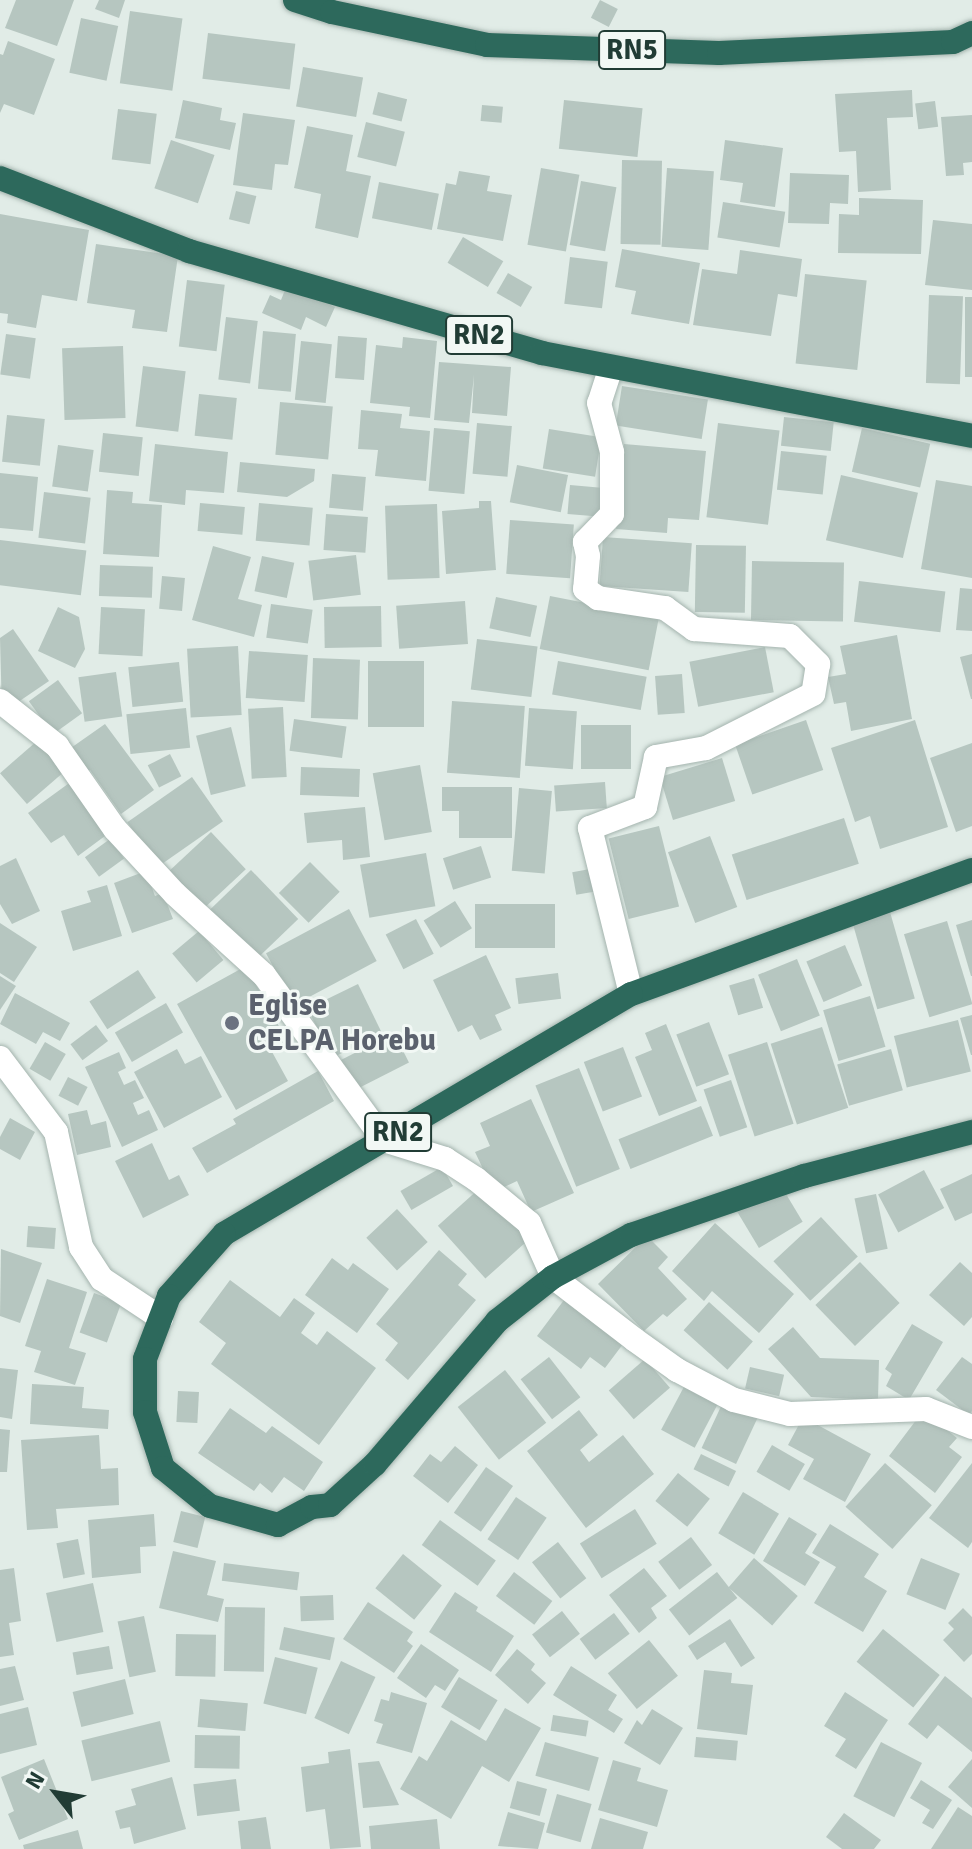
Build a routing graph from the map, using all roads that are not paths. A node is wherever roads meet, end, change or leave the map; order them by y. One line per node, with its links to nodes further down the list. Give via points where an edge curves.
1 (295, 0): 2 (highway, RN5, via 487,45 719,53 953,42)
2 (972, 33)
3 (0, 178): 4 (highway, RN2, via 189,251 542,353)
4 (611, 367): 5 (highway, RN2); 8 (street, via 599,403 612,452 612,514 585,542 585,589 598,598 665,608 694,629 790,636 818,664 813,694 706,748 656,757 645,807 590,828)
5 (972, 436)
6 (0, 701): 11 (street, via 57,746 115,829 175,894 264,975)
7 (972, 870): 8 (highway, RN2)
8 (631, 994): 11 (highway, RN2)
9 (0, 1058): 13 (street, via 56,1132 81,1247 102,1279)
10 (972, 1132): 12 (highway, RN2, via 804,1176 645,1230)
11 (384, 1140): 12 (street, via 445,1159 476,1179 529,1223); 13 (highway, RN2, via 224,1234 169,1296)
12 (553, 1277): 13 (highway, RN2, via 497,1321 375,1464 330,1505 312,1507 278,1525 210,1506 163,1468 145,1412 145,1359); 14 (street, via 677,1370 734,1400 790,1414 926,1409)
13 (161, 1318)
14 (972, 1427)

